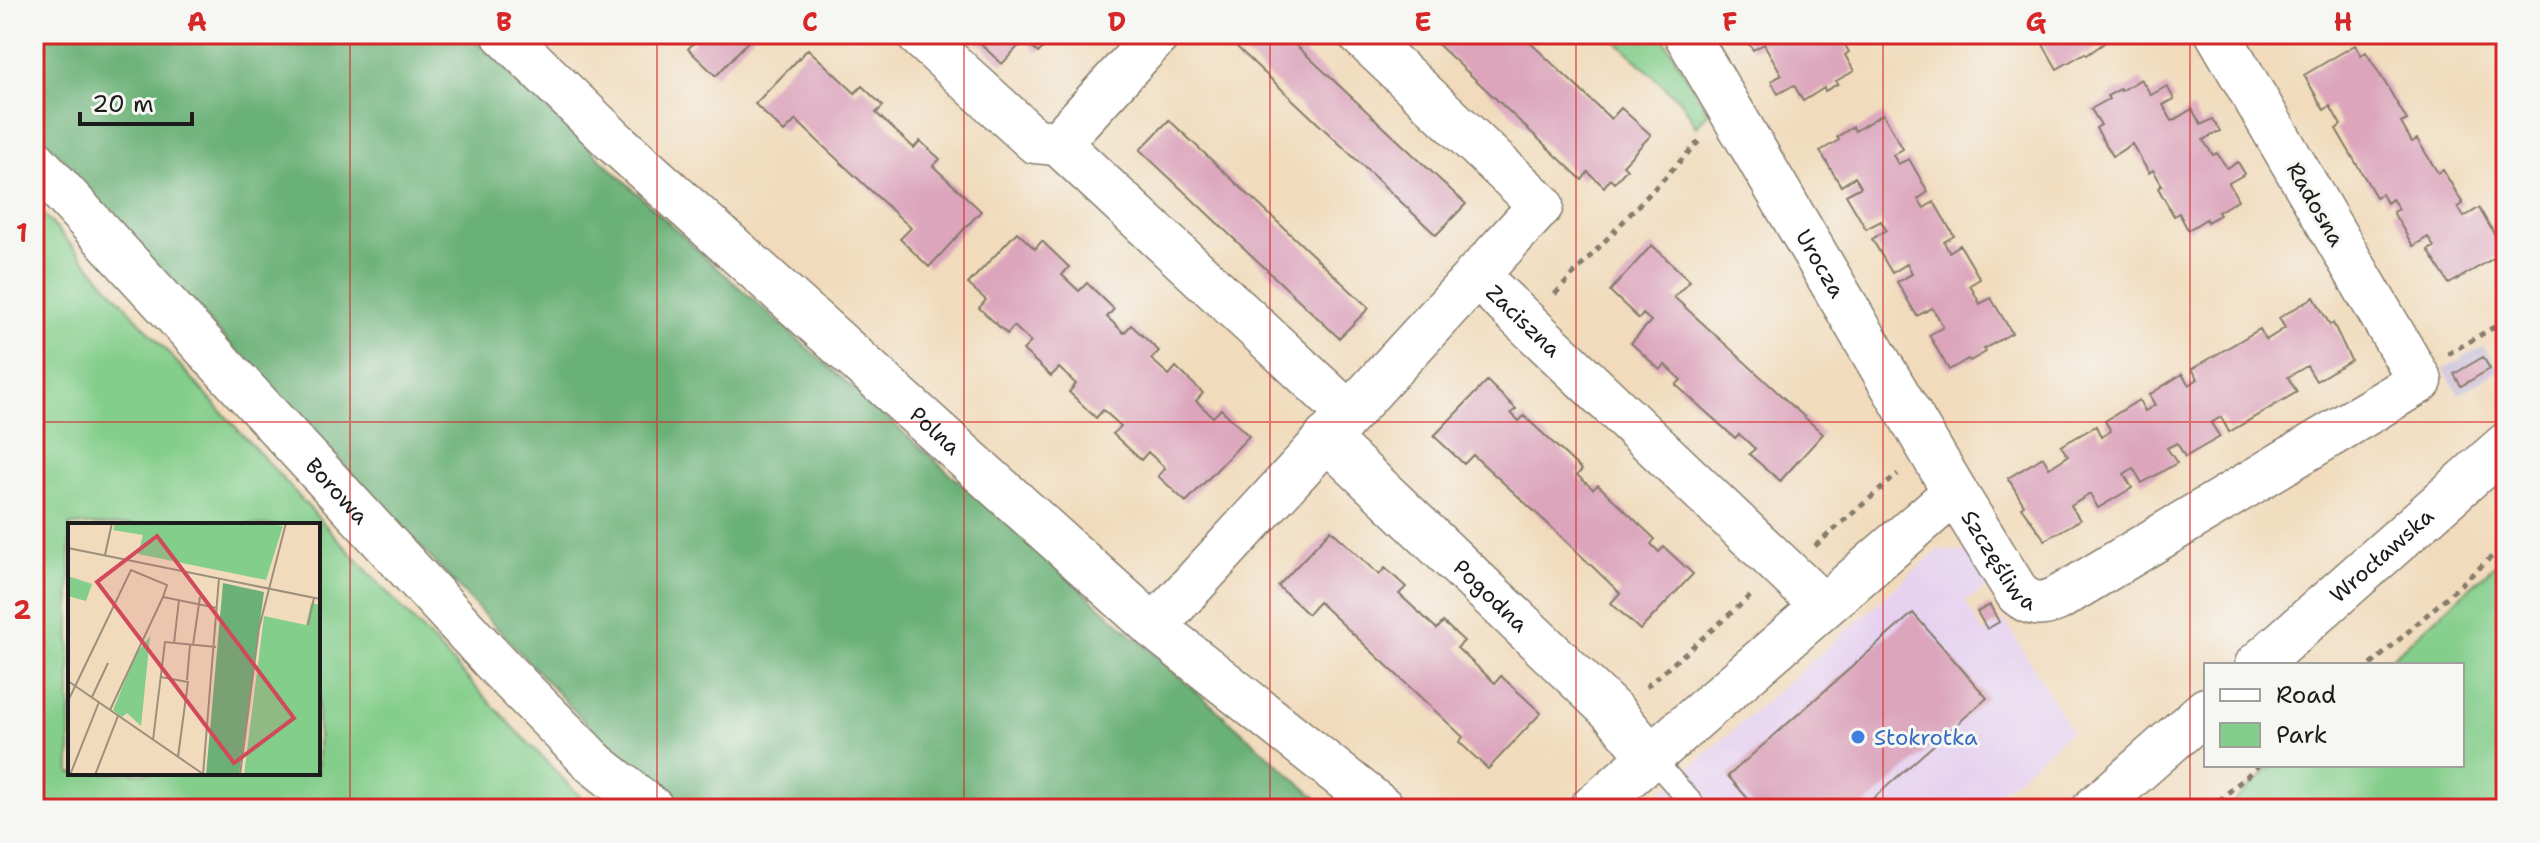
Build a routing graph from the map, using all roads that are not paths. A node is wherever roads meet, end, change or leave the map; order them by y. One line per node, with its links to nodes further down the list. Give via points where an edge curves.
1 (504, 34): 15 (street, Polna, via 616,143)
2 (918, 34): 7 (street, Pogodna)
3 (1158, 34): 7 (street)
4 (1360, 34): 9 (street, Zaciszna, via 1541,205)
5 (1686, 34): 13 (street, Urocza)
6 (2218, 34): 10 (street, Radosna)
7 (1046, 142): 11 (street, Pogodna)
8 (34, 161): 19 (street, Borowa, via 503,671 595,764)
9 (1476, 275): 11 (street); 14 (street, Zaciszna)
10 (2415, 373): 13 (street, Szczęśliwa, via 2420,381 2044,605 2028,603 2018,594)
11 (1337, 426): 15 (street); 18 (street, Pogodna)
12 (2506, 445): 16 (street, Wrocławska)
13 (1955, 492): 14 (street, Szczęśliwa)
14 (1823, 606): 18 (street, Szczęśliwa)
15 (1154, 627): 20 (street, Polna)
16 (2259, 663)
17 (2204, 712): 23 (street)
18 (1650, 756): 21 (street, Szczęśliwa); 22 (lane)
19 (652, 809)
20 (1383, 809)
21 (1591, 809)
22 (1697, 809)
23 (2094, 809)

